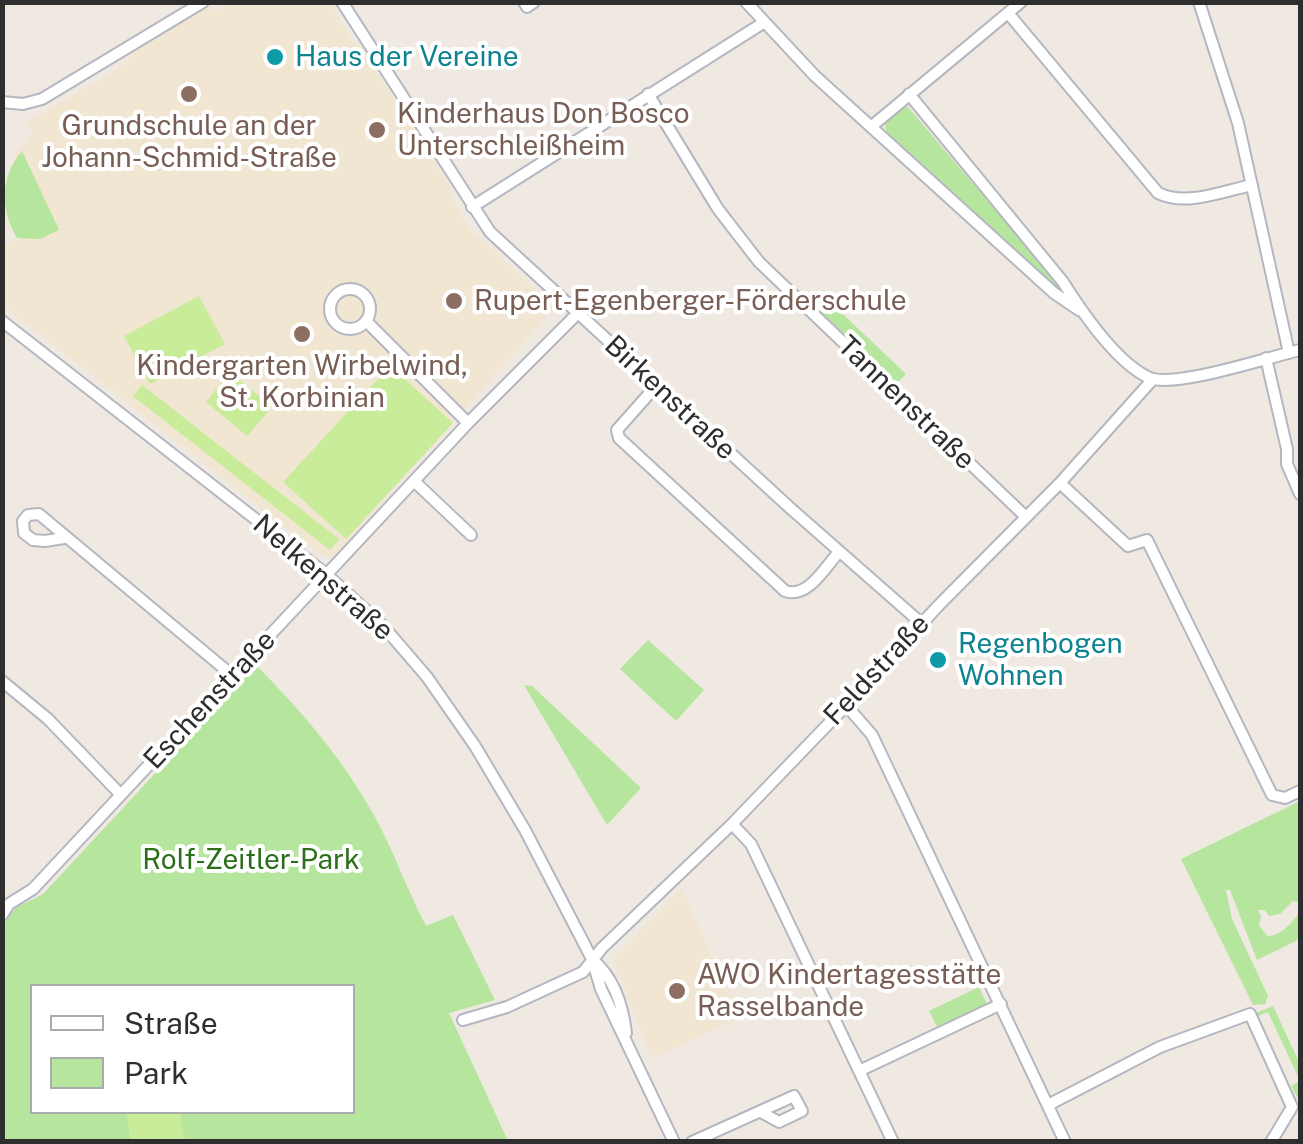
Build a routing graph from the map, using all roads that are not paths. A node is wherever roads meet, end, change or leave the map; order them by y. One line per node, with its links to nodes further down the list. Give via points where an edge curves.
1 (203, 2): 12 (street, via 42,99)
2 (342, 2): 15 (street, Birkenstraße)
3 (524, 2): 4 (street)
4 (534, 2)
5 (746, 2): 9 (street)
6 (1020, 2): 8 (street)
7 (1199, 2): 14 (street)
8 (1008, 13): 11 (street); 14 (street, via 1158,194 1183,200)
9 (764, 24): 10 (street); 13 (street)
10 (648, 94): 15 (street); 28 (street, Tannenstraße, via 758,262)
11 (909, 94): 13 (street); 17 (street)
12 (2, 102)
13 (872, 126): 17 (street)
14 (1252, 186): 20 (street)
15 (472, 207): 16 (street, Birkenstraße, via 490,232)
16 (578, 312): 23 (street, Birkenstraße); 24 (street, Eschenstraße)
17 (1084, 314): 22 (street)
18 (2, 321): 32 (street, Nelkenstraße)
19 (366, 322): 19 (street, via 370,303 362,293 343,290 332,298 335,324 348,330); 24 (street)
20 (1295, 351): 21 (street)
21 (1266, 358): 22 (street); 27 (street, via 1286,464)
22 (1153, 380): 26 (street, Feldstraße)
23 (656, 386): 31 (street, Birkenstraße); 31 (street, via 618,430 620,438 785,591 805,590)
24 (468, 423): 25 (street, Eschenstraße)
25 (415, 482): 29 (street); 32 (street, Eschenstraße)
26 (1060, 482): 28 (street, Feldstraße); 37 (street, via 1128,546 1147,540 1272,796)
27 (1300, 494)
28 (1026, 517): 33 (street, Feldstraße)
29 (472, 535)
30 (64, 538): 34 (street)
31 (838, 552): 33 (street, Birkenstraße)
32 (327, 575): 34 (street, Eschenstraße); 41 (street, Nelkenstraße, via 402,646 458,718 526,830)
33 (921, 624): 36 (street, Feldstraße)
34 (233, 676): 38 (street, Eschenstraße)
35 (2, 681): 38 (street)
36 (846, 705): 39 (street, Feldstraße); 42 (street, via 872,735)
37 (1300, 791)
38 (122, 795): 40 (street, Eschenstraße, via 33,889)
39 (732, 824): 41 (street, Feldstraße); 44 (street, via 751,844)
40 (5, 907)
41 (592, 960): 43 (street, Feldstraße, via 568,980); 47 (street, Nelkenstraße, via 604,969 623,1010 627,1039)
42 (1001, 1004): 44 (street); 45 (street)
43 (463, 1020)
44 (859, 1071): 49 (street)
45 (1048, 1105): 50 (street); 51 (street, via 1160,1047 1250,1014 1292,1107)
46 (761, 1112): 48 (street)
47 (674, 1142)
48 (692, 1142)
49 (892, 1142)
50 (1065, 1142)
51 (1271, 1142)

